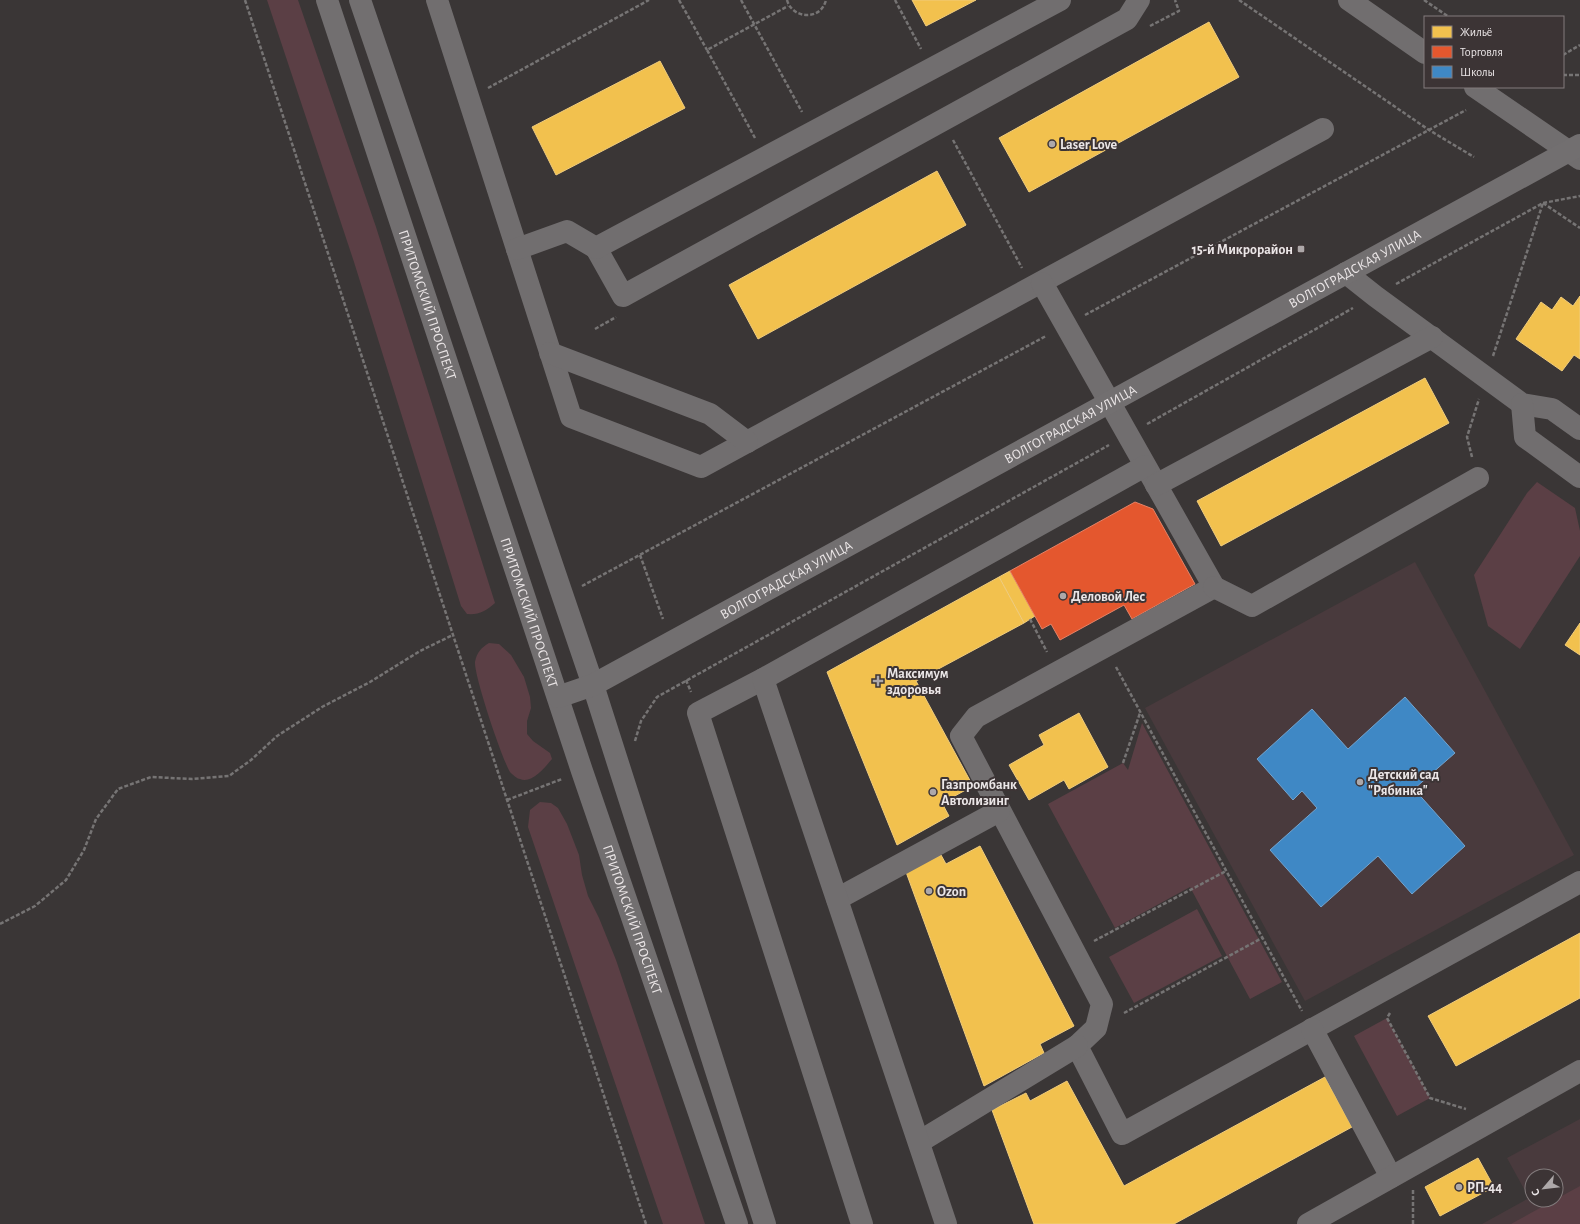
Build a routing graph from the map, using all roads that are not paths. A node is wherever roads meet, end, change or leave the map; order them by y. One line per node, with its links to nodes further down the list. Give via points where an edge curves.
1 (327, 0): 28 (main road, ПРИТОМСКИЙ ПРОСПЕКТ)
2 (360, 0): 27 (main road)
3 (437, 0): 12 (street)
4 (1060, 0): 11 (street)
5 (1139, 0): 11 (street, via 1128,19 623,296)
6 (1349, 0): 7 (street)
7 (1424, 51)
8 (1477, 88): 10 (street)
9 (1323, 129): 14 (street)
10 (1576, 152): 13 (main road, ВОЛГОГРАДСКАЯ УЛИЦА)
11 (596, 248): 12 (street, via 567,231)
12 (517, 249): 16 (street)
13 (1346, 273): 15 (street); 17 (main road, ВОЛГОГРАДСКАЯ УЛИЦА)
14 (1037, 285): 17 (street, via 1066,325); 20 (street)
15 (1432, 337): 18 (street); 24 (street)
16 (550, 352): 20 (street, via 710,414); 20 (street, via 571,417 701,467)
17 (1110, 402): 21 (street); 27 (main road, ВОЛГОГРАДСКАЯ УЛИЦА)
18 (1522, 404): 19 (street, via 1552,409); 22 (street, via 1525,437)
19 (1580, 429)
20 (747, 442)
21 (1146, 466): 24 (street); 26 (street)
22 (1580, 477)
23 (1478, 478): 25 (street, via 1252,606)
24 (1156, 485): 25 (street)
25 (1214, 587): 29 (street, via 976,717 961,736)
26 (763, 679): 31 (street); 39 (street, via 698,713)
27 (593, 684): 28 (main road, ВОЛГОГРАДСКАЯ УЛИЦА); 38 (main road)
28 (558, 697): 37 (main road, ПРИТОМСКИЙ ПРОСПЕКТ)
29 (999, 811): 31 (street); 33 (street, via 1102,1004 1096,1028)
30 (1580, 882): 32 (street)
31 (837, 899): 35 (street)
32 (1312, 1029): 33 (street, via 1122,1134); 36 (street)
33 (1077, 1046): 35 (street)
34 (1580, 1071): 36 (street)
35 (918, 1142): 40 (street)
36 (1391, 1177): 41 (street)
37 (737, 1224)
38 (765, 1224)
39 (862, 1224)
40 (946, 1224)
41 (1308, 1224)

